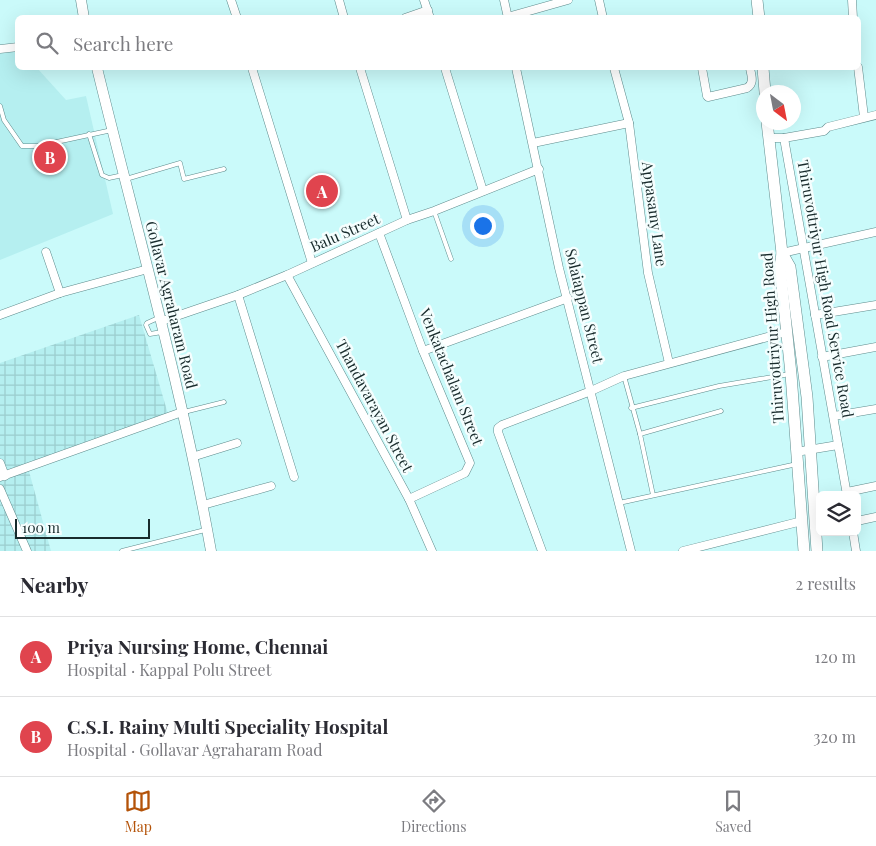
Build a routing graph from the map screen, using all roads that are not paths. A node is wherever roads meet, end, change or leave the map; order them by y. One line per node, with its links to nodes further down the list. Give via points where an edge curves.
1 (81, 0): 11 (street)
2 (231, 0): 12 (street)
3 (339, 0): 13 (street)
4 (424, 0): 10 (street)
5 (504, 0): 14 (street)
6 (568, 0): 15 (street)
7 (599, 0): 16 (street)
8 (758, 0): 17 (main road)
9 (852, 0): 18 (street)
10 (429, 14)
11 (84, 15)
12 (236, 15)
13 (343, 15)
14 (508, 15)
15 (515, 15)
16 (602, 15)
17 (759, 15)
18 (853, 15)
19 (15, 47): 20 (street)
20 (0, 49)
21 (97, 70): 40 (street, Gollavar Agraharam Road)
22 (253, 70): 58 (street)
23 (361, 70): 51 (street)
24 (446, 70): 49 (street)
25 (516, 70): 45 (street, Solaiappan Street)
26 (615, 70): 38 (street, Appasamy Lane)
27 (702, 70): 32 (street, via 707,96)
28 (750, 70): 32 (street)
29 (763, 70): 31 (main road)
30 (858, 70): 36 (street)
31 (765, 85)
32 (751, 86): 33 (street)
33 (756, 87)
34 (0, 106): 37 (lane)
35 (876, 115): 36 (street)
36 (864, 117): 44 (street, via 824,131)
37 (6, 123): 39 (lane); 42 (lane, via 22,146 38,146)
38 (629, 123): 45 (street); 72 (street, Appasamy Lane, via 648,273)
39 (0, 125)
40 (112, 130): 42 (lane); 48 (street, Gollavar Agraharam Road)
41 (768, 130): 43 (main road, Thiruvottriyur High Road)
42 (89, 134): 48 (lane, via 102,175)
43 (768, 138): 44 (street); 56 (main road, Thiruvottriyur High Road)
44 (784, 138): 54 (street, Thiruvottriyur High Road Service Road)
45 (533, 143): 47 (street, Solaiappan Street)
46 (224, 169): 48 (lane, via 184,179 180,163)
47 (539, 169): 49 (street, Balu Street); 63 (street, Solaiappan Street)
48 (123, 177): 59 (street, Gollavar Agraharam Road)
49 (483, 191): 50 (street, Balu Street)
50 (434, 211): 51 (street, Balu Street); 57 (lane)
51 (407, 220): 53 (street, Balu Street)
52 (876, 232): 54 (street)
53 (379, 233): 58 (street, Balu Street); 70 (street, Venkatachalam Street)
54 (803, 248): 56 (street); 66 (street, Thiruvottriyur High Road Service Road)
55 (46, 252): 61 (street)
56 (782, 253): 68 (main road, Thiruvottriyur High Road, via 780,267); 85 (main road, via 790,267)
57 (451, 259)
58 (312, 263): 60 (street, Balu Street)
59 (148, 269): 61 (street); 67 (street, Gollavar Agraharam Road)
60 (287, 275): 62 (street, Balu Street); 98 (street, Thandavarayan Street)
61 (60, 293): 65 (street)
62 (238, 295): 67 (street, Balu Street); 91 (street)
63 (568, 298): 70 (street); 75 (street, Solaiappan Street)
64 (876, 305): 66 (street)
65 (0, 315)
66 (815, 315): 71 (street, Thiruvottriyur High Road Service Road)
67 (162, 323): 80 (street, Gollavar Agraharam Road)
68 (786, 332): 72 (street); 73 (main road, Thiruvottriyur High Road)
69 (876, 347): 71 (street)
70 (423, 351): 98 (street, Venkatachalam Street, via 470,464 465,473)
71 (822, 357): 81 (street, Thiruvottriyur High Road Service Road)
72 (669, 363): 74 (street)
73 (790, 374): 77 (lane, via 719,386); 86 (main road, Thiruvottriyur High Road)
74 (624, 376): 75 (street); 77 (lane)
75 (592, 391): 99 (street, Solaiappan Street); 111 (street, via 498,428)
76 (224, 402): 80 (lane)
77 (631, 408): 82 (lane)
78 (876, 409): 81 (street)
79 (721, 411): 82 (lane)
80 (182, 412): 87 (street, Gollavar Agraharam Road); 90 (street)
81 (834, 416): 84 (street, Thiruvottriyur High Road Service Road)
82 (640, 434): 97 (lane)
83 (237, 443): 87 (street)
84 (838, 445): 85 (street); 95 (street, Thiruvottriyur High Road Service Road)
85 (811, 449): 86 (street); 115 (main road)
86 (796, 452): 89 (main road, Thiruvottriyur High Road)
87 (192, 457): 100 (street, Gollavar Agraharam Road)
88 (0, 463): 90 (street)
89 (797, 464): 97 (lane); 103 (main road, Thiruvottriyur High Road)
90 (2, 477)
91 (294, 477)
92 (271, 486): 100 (street)
93 (876, 486): 96 (street)
94 (0, 489): 107 (street)
95 (847, 491)
96 (855, 491)
97 (653, 495): 99 (lane)
98 (409, 499): 110 (street, Thandavarayan Street)
99 (619, 503): 112 (street, Solaiappan Street)
100 (203, 505): 104 (street, Gollavar Agraharam Road)
101 (876, 517): 102 (street)
102 (861, 520)
103 (802, 521): 113 (street); 114 (main road, Thiruvottriyur High Road)
104 (207, 530): 106 (lane); 109 (street, Gollavar Agraharam Road)
105 (854, 536): 116 (street)
106 (131, 550): 108 (lane)
107 (28, 551)
108 (122, 551)
109 (211, 551)
110 (432, 551)
111 (542, 551)
112 (631, 551)
113 (683, 551)
114 (804, 551)
115 (817, 551)
116 (856, 551)

